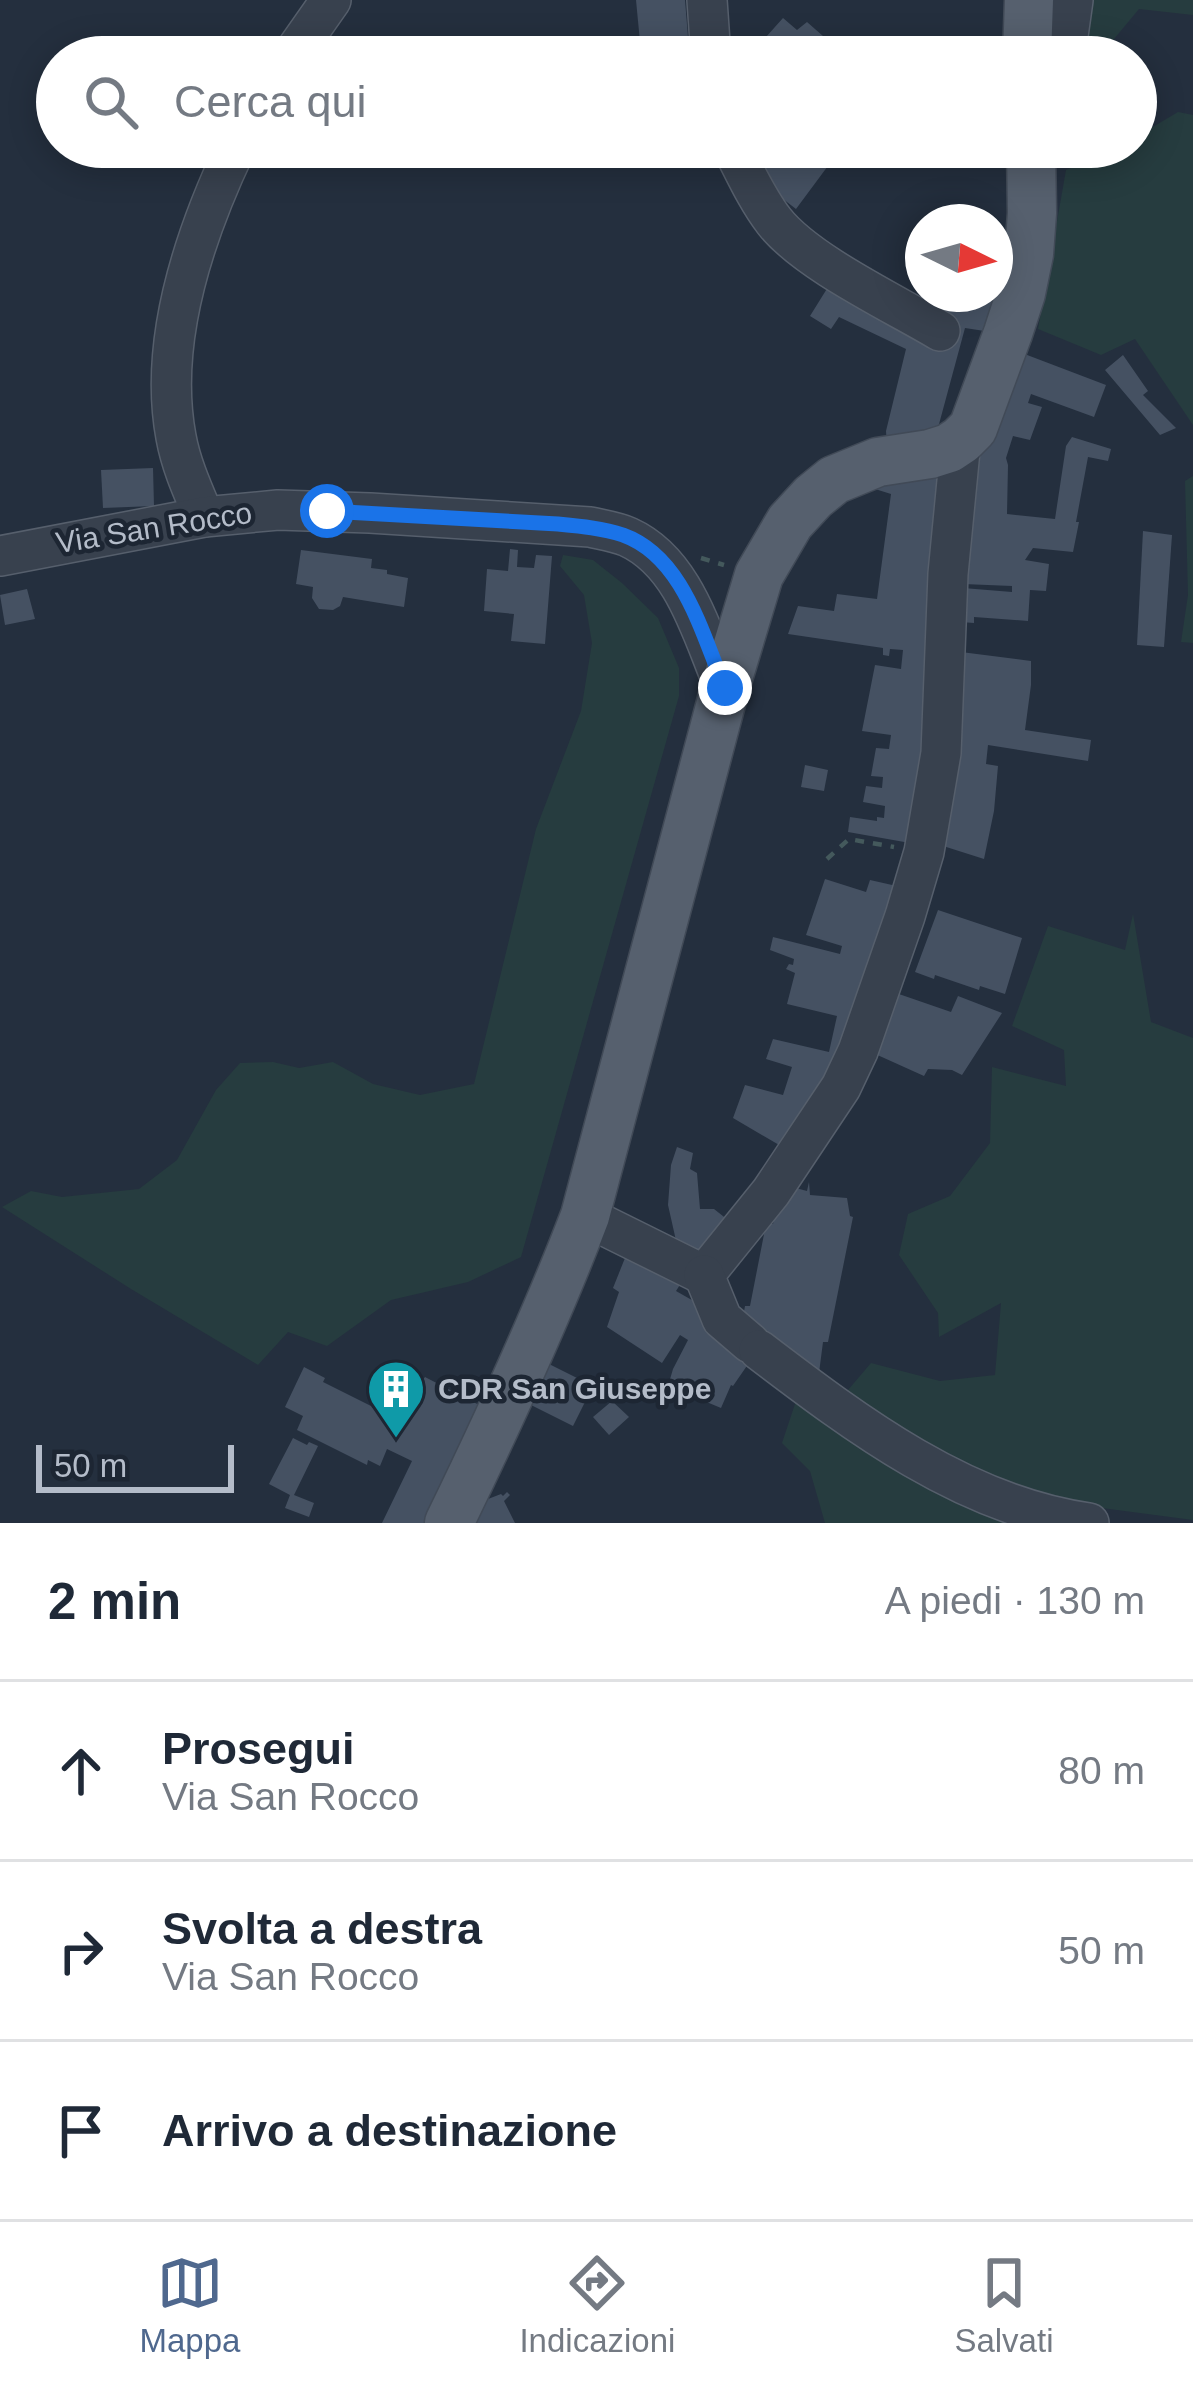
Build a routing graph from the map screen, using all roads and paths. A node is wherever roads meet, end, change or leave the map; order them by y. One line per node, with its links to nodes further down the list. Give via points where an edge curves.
1 (332, 0): 5 (street)
2 (707, 0): 6 (street)
3 (1029, 0): 7 (main road)
4 (1073, 0): 8 (street)
5 (306, 36)
6 (710, 36)
7 (1028, 36)
8 (1068, 36)
9 (227, 168): 16 (street, via 191,269 174,358 176,437)
10 (743, 168): 14 (street, via 776,224 800,245)
11 (1031, 168): 13 (main road)
12 (1050, 168): 13 (street)
13 (1032, 213): 14 (main road, via 1021,292)
14 (966, 346): 15 (main road, via 973,428)
15 (961, 440): 18 (main road, via 857,469 813,497 759,575); 19 (street, via 941,753)
16 (204, 517): 17 (street, Via San Rocco); 18 (street, Via San Rocco, via 370,513 626,536 671,572)
17 (0, 556)
18 (725, 688): 21 (main road)
19 (924, 852): 20 (path, via 849,839); 22 (street, via 841,1087)
20 (826, 859)
21 (585, 1216): 22 (street); 23 (main road)
22 (704, 1275): 24 (street, via 722,1319 837,1410 970,1489)
23 (449, 1523)
24 (1089, 1523)

